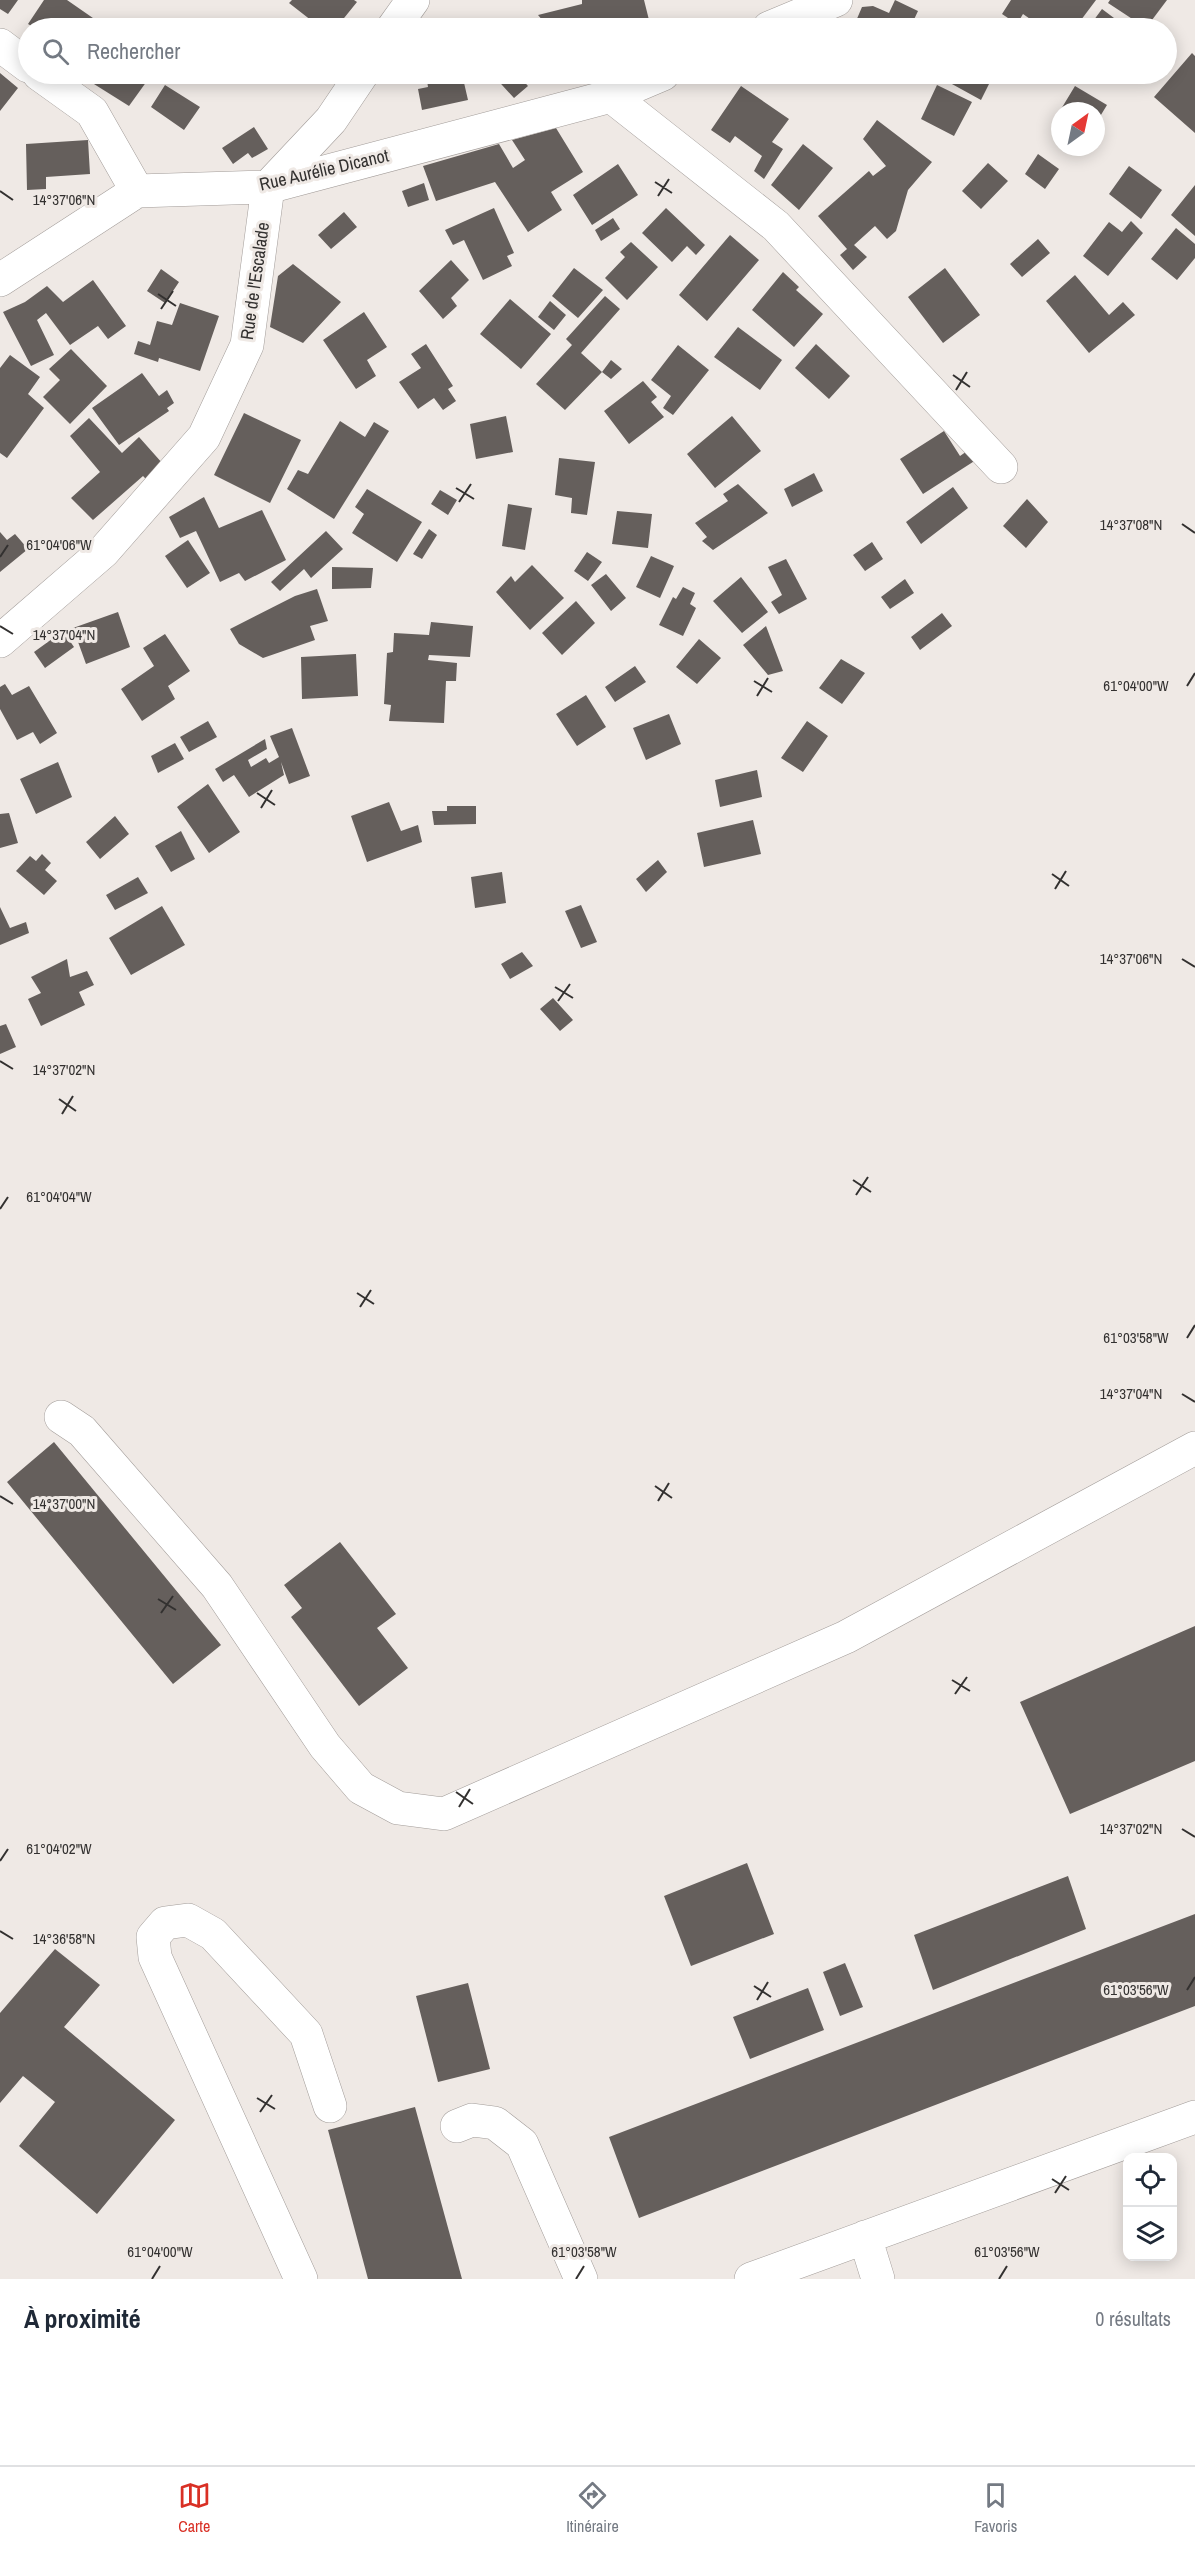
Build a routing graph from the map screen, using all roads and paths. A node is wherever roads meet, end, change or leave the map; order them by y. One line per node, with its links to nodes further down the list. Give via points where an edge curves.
1 (413, 0): 3 (street)
2 (836, 0): 4 (street)
3 (400, 18)
4 (793, 18)
5 (0, 45): 6 (street)
6 (18, 58)
7 (53, 84): 12 (street, via 92,112)
8 (355, 84): 11 (street, via 331,120)
9 (639, 84): 10 (street, Rue Aurélie Dicanot)
10 (611, 96): 11 (street, Rue Aurélie Dicanot); 14 (street, via 776,226)
11 (268, 187): 12 (street, Rue Aurélie Dicanot); 15 (street, Rue de l'Escalade, via 247,345 204,436 103,552)
12 (137, 191): 13 (street)
13 (0, 280)
14 (1001, 467)
15 (0, 641)
16 (61, 1417): 17 (street, via 82,1431 217,1586 325,1746 362,1788 398,1808 444,1814 846,1637)
17 (1195, 1448)
18 (330, 2106): 23 (street, via 306,2034 213,1934 188,1920 165,1923 153,1937 155,1957)
19 (1195, 2117): 21 (street)
20 (457, 2126): 24 (street, via 472,2120 495,2123 522,2144)
21 (865, 2237): 22 (street); 25 (street)
22 (770, 2276)
23 (301, 2279)
24 (581, 2279)
25 (878, 2279)

